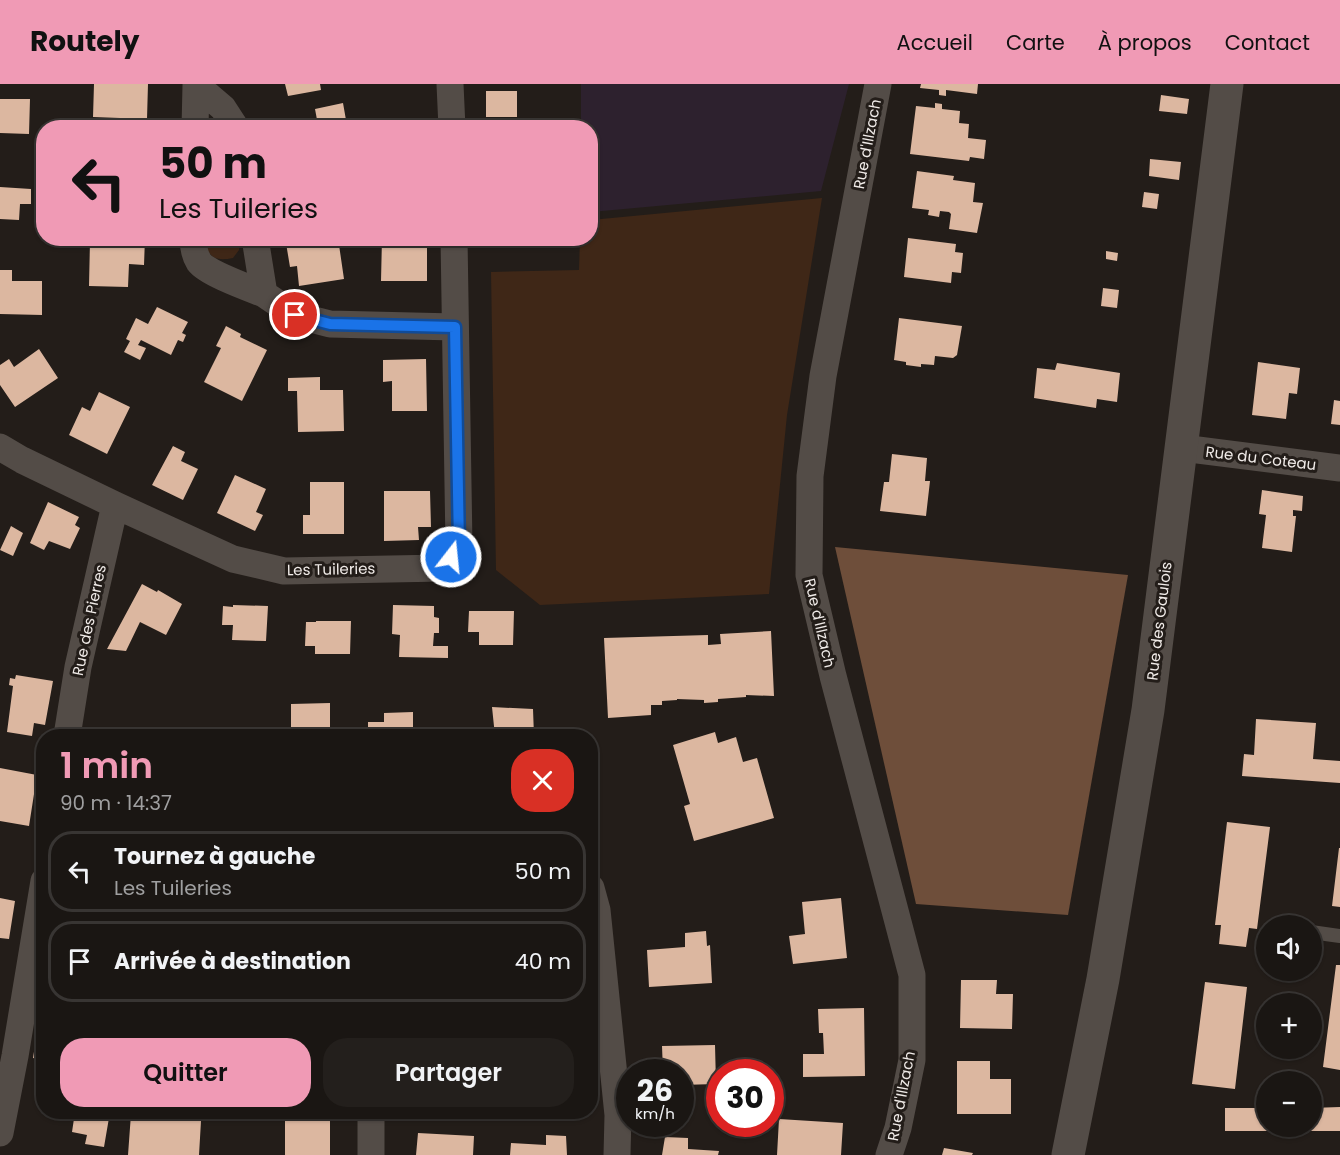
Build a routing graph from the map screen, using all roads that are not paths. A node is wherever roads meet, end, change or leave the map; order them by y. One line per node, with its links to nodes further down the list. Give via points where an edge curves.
1 (450, 84): 7 (street)
2 (878, 84): 26 (street, Rue d'Illzach, via 823,376 810,476 809,575 912,975 912,1060)
3 (1227, 84): 14 (main road, Rue des Gaulois)
4 (195, 85): 5 (street); 6 (street, via 223,108)
5 (195, 120)
6 (231, 120)
7 (452, 120)
8 (193, 246): 11 (street, via 199,262 207,269)
9 (256, 246): 11 (street)
10 (454, 246): 12 (street, Les Tuileries)
11 (264, 294): 12 (street, via 295,315 330,324)
12 (455, 327): 16 (street, Les Tuileries, via 459,546 443,568 284,571 233,559)
13 (0, 447): 16 (street, Les Tuileries)
14 (1182, 448): 15 (street, Rue du Coteau); 27 (main road, Rue des Gaulois, via 1148,710 1103,979)
15 (1340, 468)
16 (115, 505): 17 (street, Rue des Pierres)
17 (68, 729)
18 (598, 920): 25 (street, via 618,1115)
19 (36, 929): 23 (street)
20 (1322, 934): 21 (lane)
21 (1340, 936)
22 (371, 1119): 24 (street)
23 (0, 1133)
24 (371, 1155)
25 (617, 1155)
26 (889, 1155)
27 (1068, 1155)

